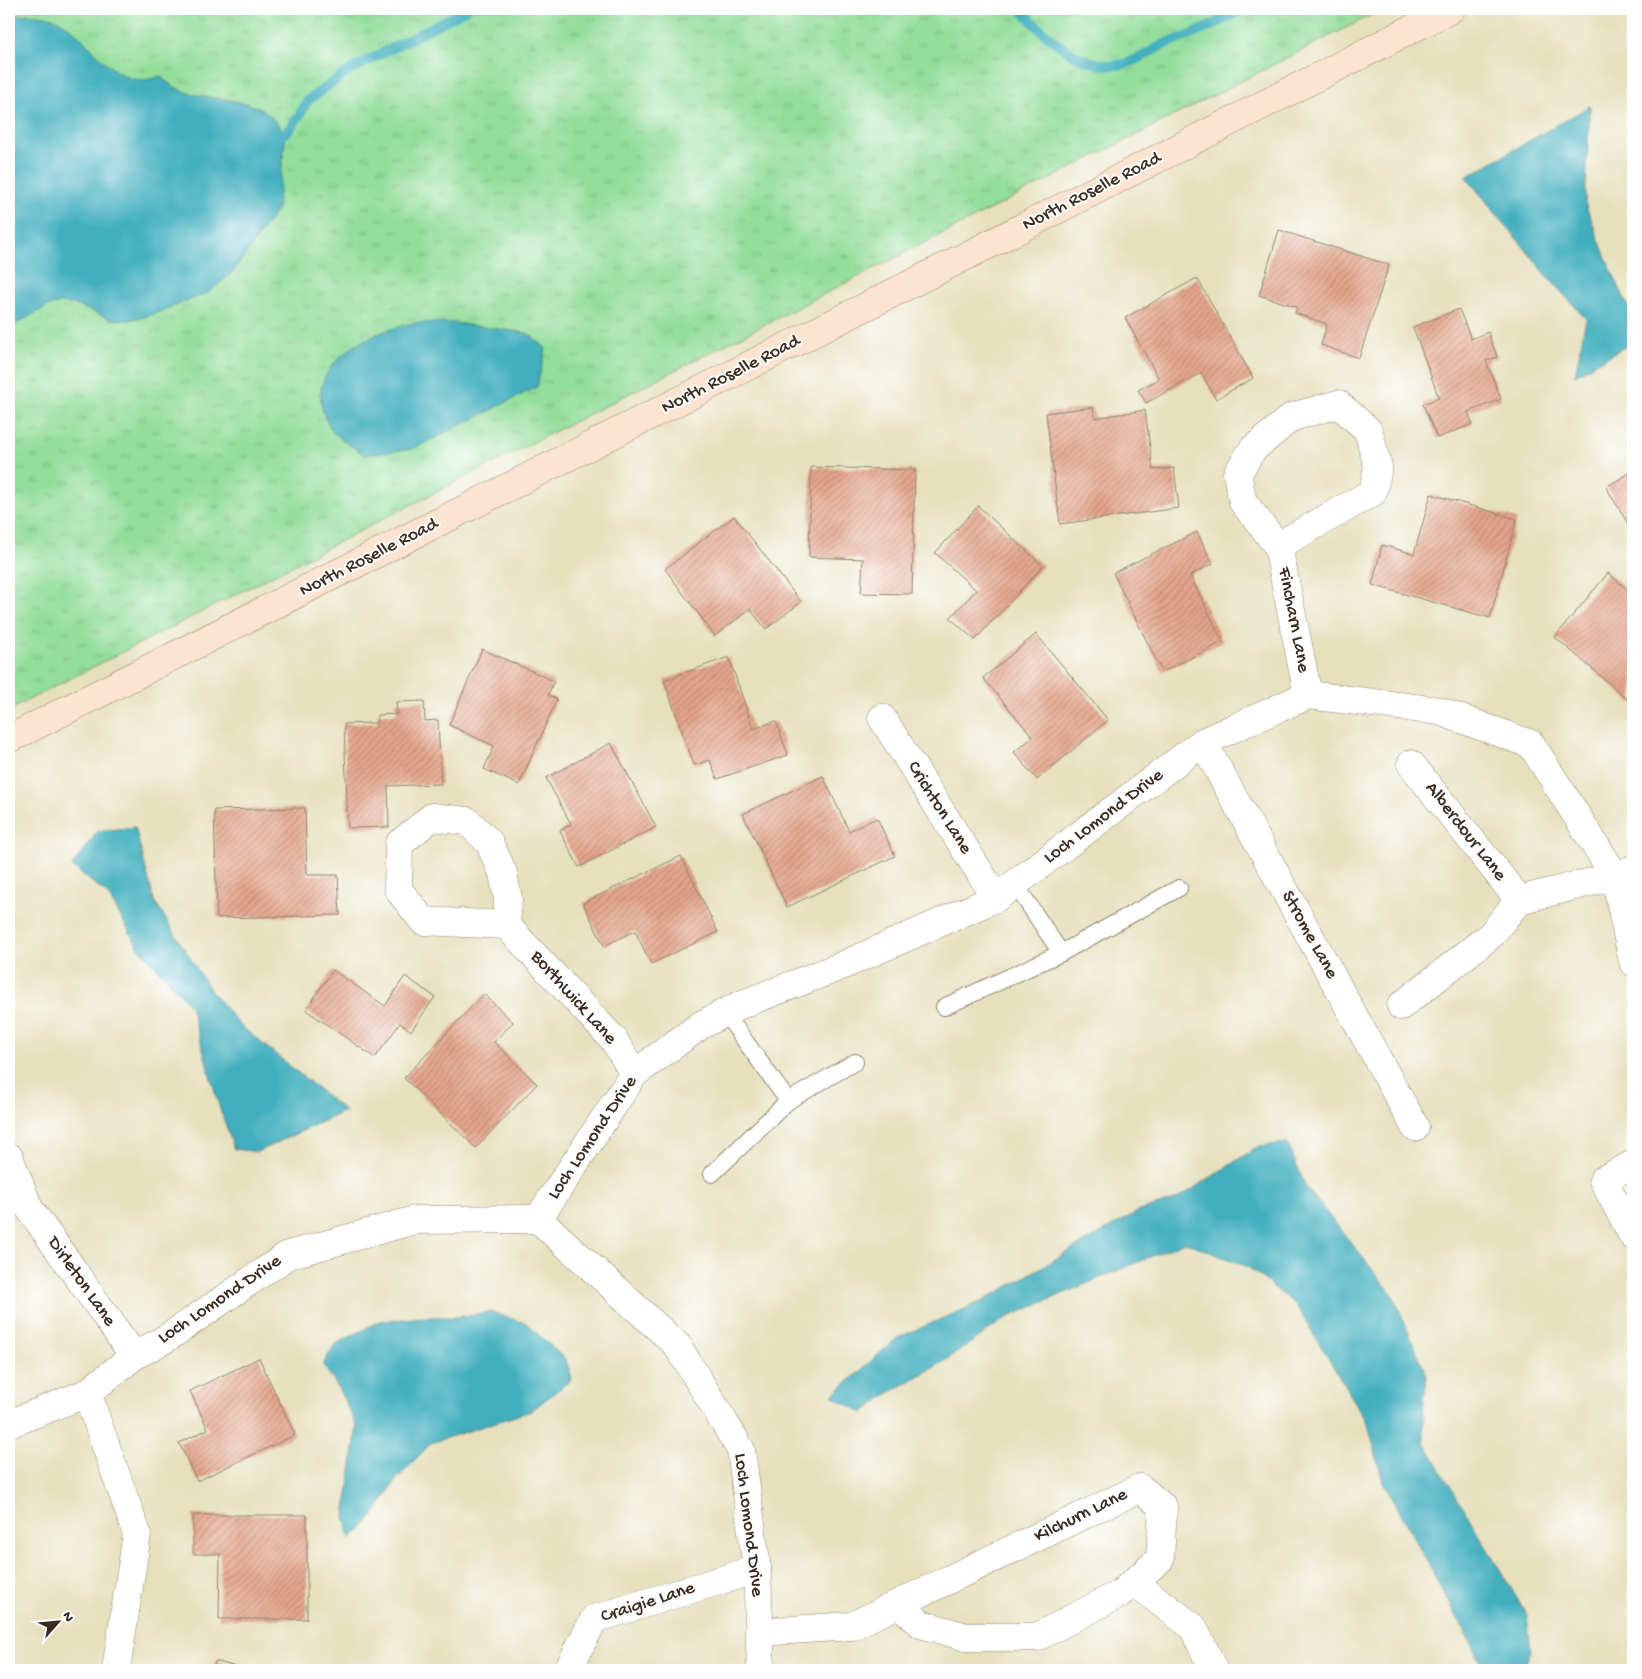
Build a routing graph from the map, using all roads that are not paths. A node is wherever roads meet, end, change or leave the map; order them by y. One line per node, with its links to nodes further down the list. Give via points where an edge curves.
1 (1451, 9): 5 (main road, North Roselle Road)
2 (1278, 546): 2 (street, Fincharn Lane, via 1372,492 1378,467 1368,430 1338,404 1292,417 1253,449 1237,474 1243,502); 3 (street, Fincharn Lane)
3 (1308, 695): 6 (street, Loch Lomond Drive); 8 (street, via 1439,711 1531,744)
4 (882, 718): 10 (street, Crichton Lane)
5 (9, 739)
6 (1203, 742): 10 (street, Loch Lomond Drive); 21 (street, Strome Lane)
7 (1411, 764): 11 (street, Alberdour Lane)
8 (1624, 872): 11 (street, Alberdour Lane); 14 (street)
9 (1179, 888): 13 (lane)
10 (1005, 891): 13 (lane); 17 (street, Loch Lomond Drive)
11 (1519, 900): 15 (street, Alberdour Lane, via 1491,935)
12 (506, 926): 12 (street, via 423,921 398,888 399,844 432,817 467,821 488,842 503,872 508,899); 19 (street, Borthwick Lane, via 614,1040)
13 (1061, 953): 16 (lane)
14 (1633, 962)
15 (1401, 1006)
16 (944, 1007)
17 (725, 1013): 19 (street, Loch Lomond Drive, via 701,1025); 20 (lane)
18 (855, 1062): 20 (lane)
19 (634, 1074): 26 (street, Loch Lomond Drive)
20 (788, 1101): 24 (lane)
21 (1415, 1127)
22 (9, 1157): 25 (street, Dirleton Lane)
23 (1633, 1164): 27 (street, via 1603,1180)
24 (712, 1174)
25 (19, 1211): 28 (street, Dirleton Lane)
26 (538, 1219): 28 (street, Loch Lomond Drive, via 415,1220 288,1255 167,1338); 31 (street, Loch Lomond Drive, via 678,1345 741,1450)
27 (1633, 1236)
28 (134, 1356): 29 (street, Loch Lomond Drive)
29 (87, 1393): 30 (street, Loch Lomond Drive); 35 (street, via 137,1534)
30 (9, 1424)
31 (757, 1569): 34 (street, Loch Lomond Drive); 36 (street, Craigie Lane, via 594,1619)
32 (1133, 1582): 33 (street, Kilchurn Lane, via 1121,1593 1037,1637 966,1637 921,1624); 33 (street, Kilchurn Lane, via 1160,1559 1163,1507 1140,1488); 38 (street, via 1193,1626)
33 (899, 1604): 34 (street, Kilchurn Lane, via 852,1626)
34 (759, 1632): 37 (street, Loch Lomond Drive)
35 (116, 1670)
36 (568, 1670)
37 (761, 1670)
38 (1214, 1670)

